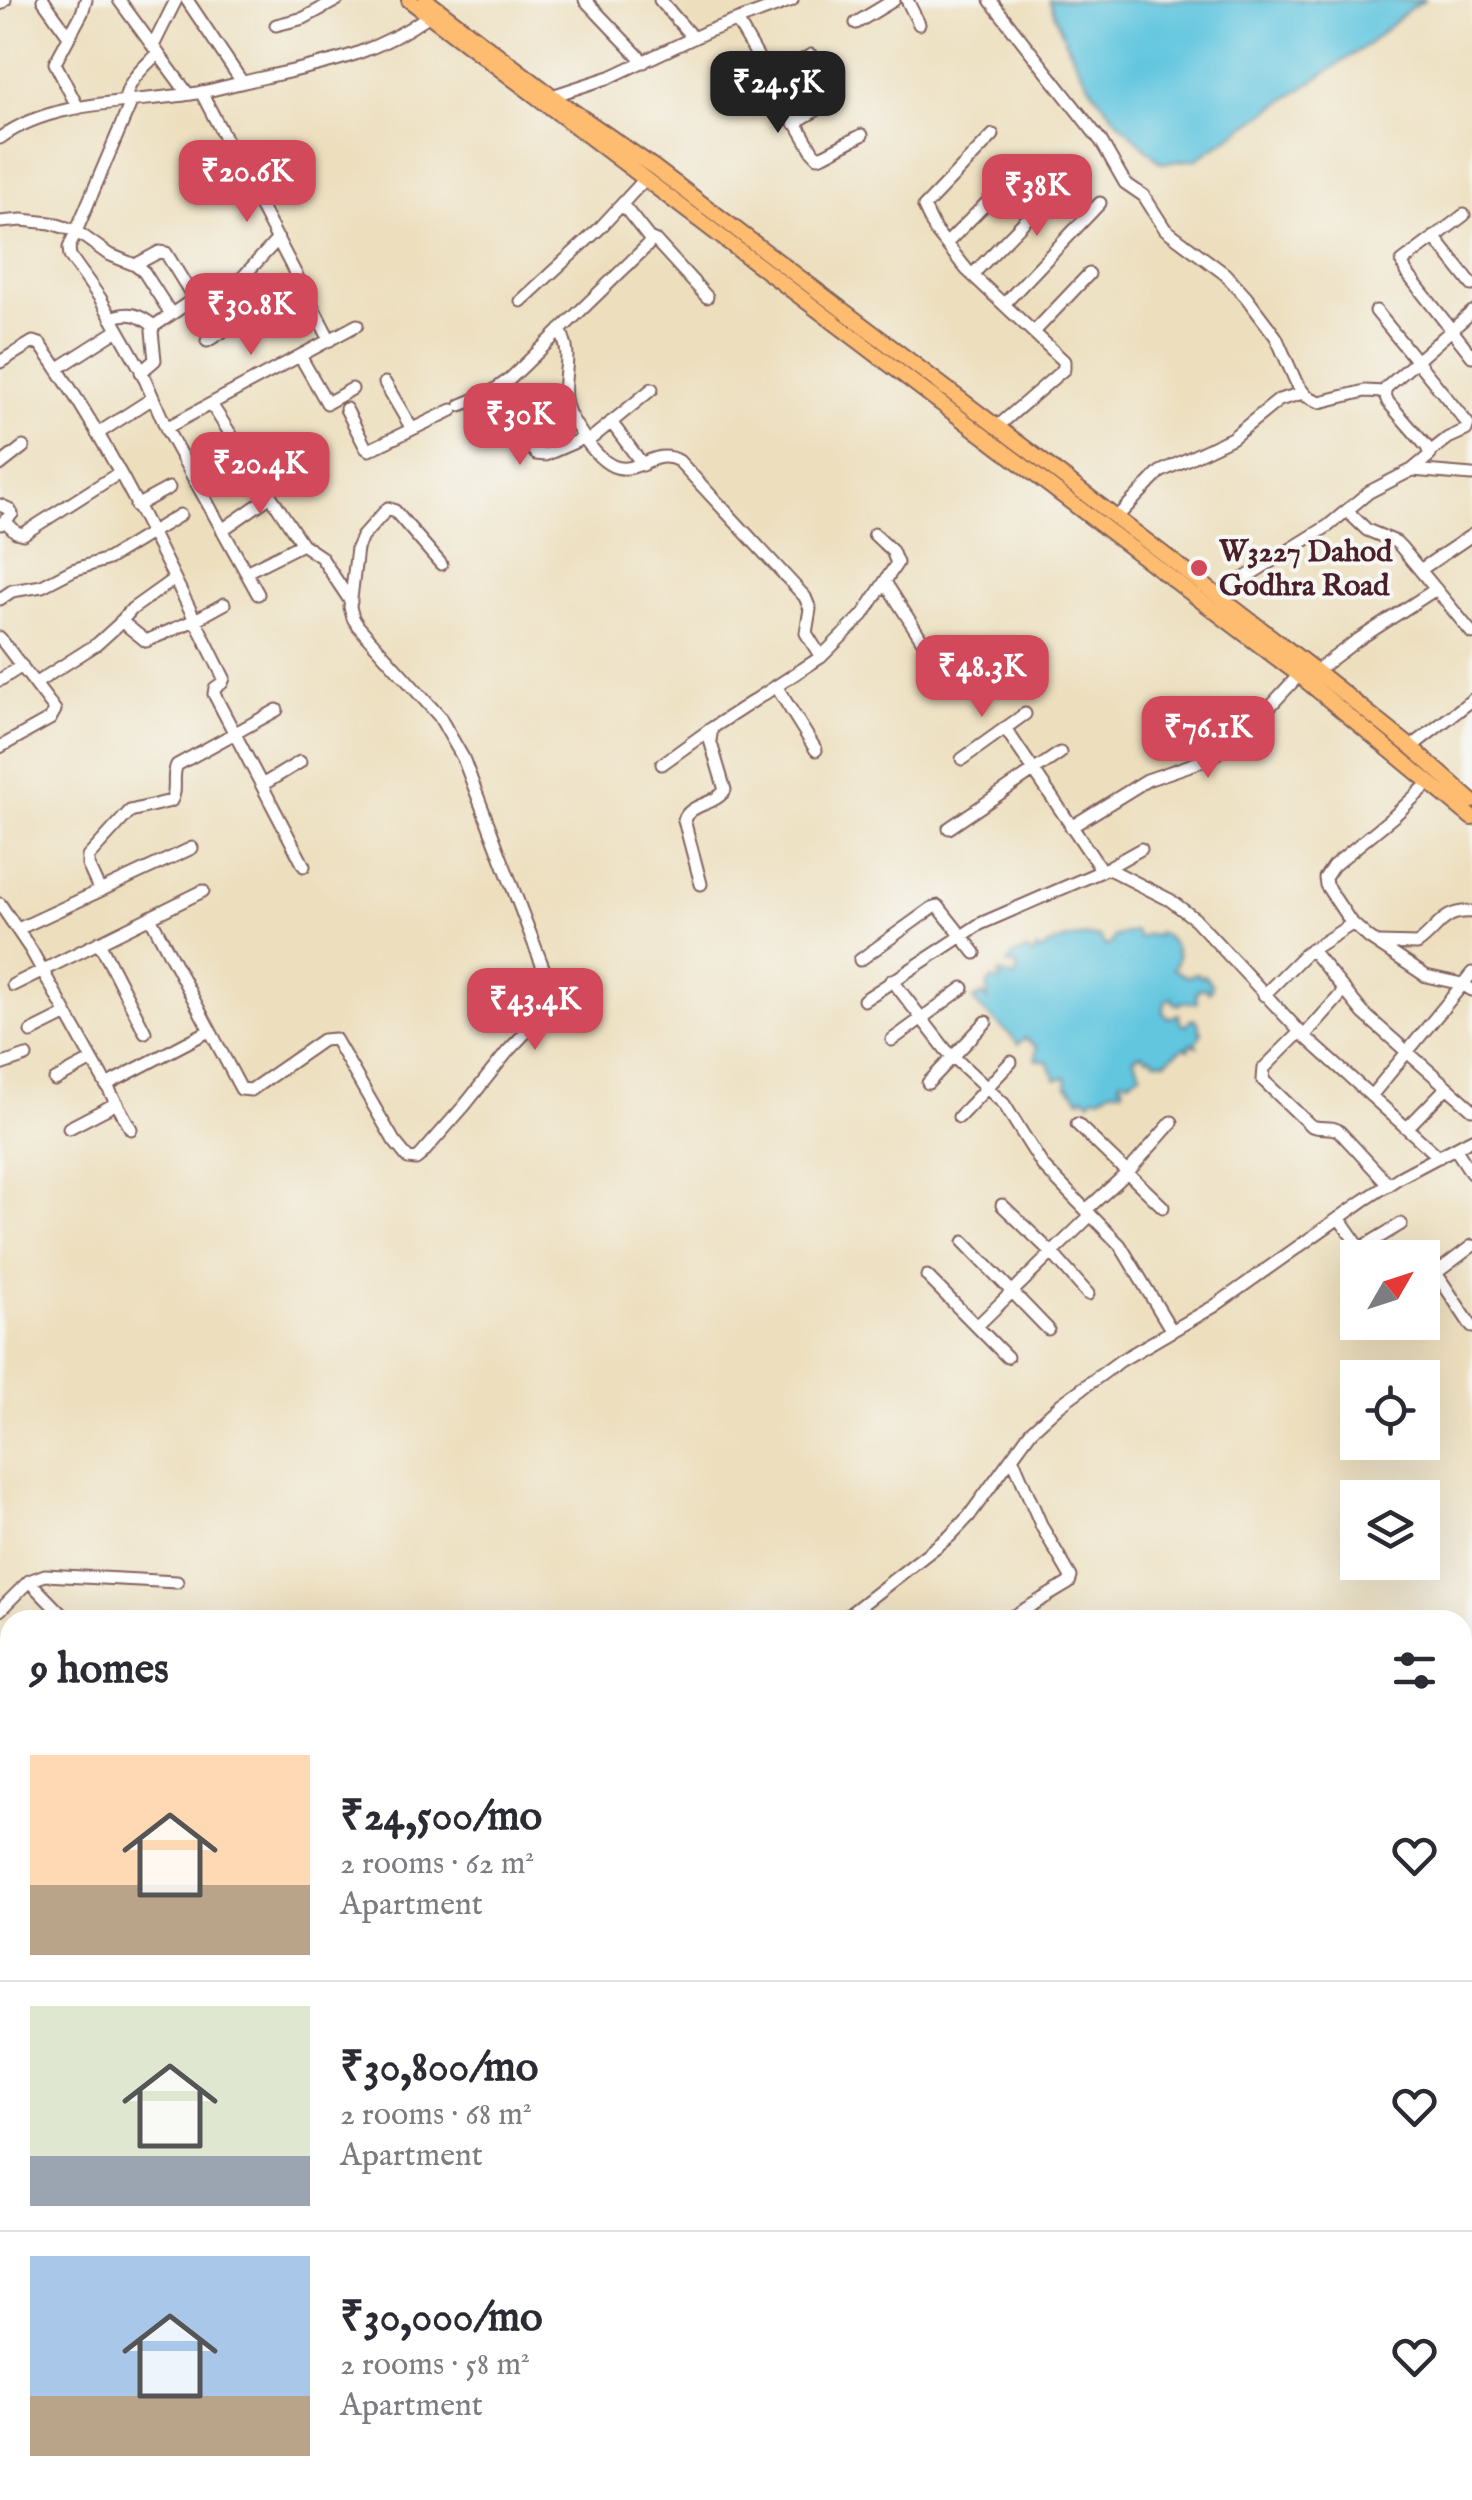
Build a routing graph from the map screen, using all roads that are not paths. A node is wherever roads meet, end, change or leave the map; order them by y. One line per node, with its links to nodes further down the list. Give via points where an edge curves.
1 (43, 0): 19 (street)
2 (86, 0): 19 (street)
3 (119, 0): 21 (street)
4 (176, 0): 21 (street)
5 (187, 0): 25 (street)
6 (337, 0): 17 (street)
7 (409, 0): 14 (main road)
8 (584, 0): 23 (street)
9 (660, 0): 20 (street)
10 (792, 0): 15 (street)
11 (894, 0): 16 (street)
12 (908, 0): 18 (street)
13 (990, 0): 77 (street, via 1165,229 1246,297 1276,337)
14 (428, 8): 25 (street, via 381,45 347,59); 27 (main road); 36 (main road)
15 (737, 21): 20 (street); 24 (street)
16 (856, 23)
17 (276, 24)
18 (919, 24)
19 (69, 36): 30 (street, via 55,64)
20 (693, 38): 23 (street)
21 (156, 50): 26 (street); 29 (street, via 129,86)
22 (811, 55): 24 (street)
23 (644, 62): 27 (street)
24 (770, 80): 31 (street)
25 (242, 82): 26 (street)
26 (194, 93): 29 (street); 45 (street)
27 (552, 96): 84 (main road)
28 (838, 97): 31 (street)
29 (129, 100): 30 (street); 42 (street)
30 (78, 108): 34 (street)
31 (794, 124): 32 (street, via 818,156)
32 (862, 135)
33 (993, 135): 46 (street, via 924,207)
34 (0, 138)
35 (1020, 168): 46 (street)
36 (645, 179): 39 (street); 129 (main road)
37 (1066, 179): 49 (street)
38 (1100, 203): 55 (street)
39 (622, 204): 44 (street); 54 (street)
40 (1464, 215): 43 (street)
41 (0, 222): 42 (street, via 52,222)
42 (76, 231): 47 (street); 59 (street, via 70,256)
43 (1434, 237): 51 (street); 64 (street, via 1402,266)
44 (649, 238): 53 (street); 63 (street)
45 (278, 239): 50 (street); 52 (street, via 242,278)
46 (946, 244): 49 (street)
47 (135, 265): 52 (street, via 166,253); 58 (street)
48 (1089, 274): 65 (street)
49 (972, 275): 55 (street)
50 (302, 284): 66 (street); 67 (street)
51 (1472, 285)
52 (193, 298): 58 (street)
53 (707, 298)
54 (521, 302)
55 (1004, 304): 65 (street)
56 (1376, 310): 70 (street)
57 (1472, 312): 64 (street)
58 (171, 314): 60 (street)
59 (111, 318): 60 (street, via 132,313); 62 (street)
60 (154, 326): 73 (street, via 155,360)
61 (357, 326): 66 (street)
62 (118, 330): 72 (street); 73 (street)
63 (560, 330): 79 (street); 88 (street, via 568,352 565,398)
64 (1452, 331): 69 (street); 70 (street)
65 (1034, 332): 84 (street, via 1064,360 1064,369)
66 (330, 340): 68 (street)
67 (207, 341)
68 (300, 356): 76 (street, via 327,403); 81 (street)
69 (1472, 356)
70 (1418, 360): 78 (street); 91 (street, via 1468,424)
71 (0, 362): 72 (street, via 37,342)
72 (57, 369): 87 (street)
73 (142, 372): 80 (street)
74 (385, 382): 86 (street)
75 (652, 389): 83 (street)
76 (352, 390)
77 (1303, 392): 78 (street, via 1320,402); 104 (street, via 1279,400 1232,438 1160,472)
78 (1384, 392): 91 (street)
79 (490, 393): 86 (street); 88 (street, via 536,454)
80 (152, 398): 85 (street); 87 (street)
81 (211, 404): 85 (street); 90 (street)
82 (346, 408): 86 (street, via 369,450)
83 (612, 422): 88 (street); 92 (street)
84 (997, 426): 104 (main road)
85 (166, 428): 97 (street)
86 (412, 429)
87 (98, 434): 95 (street)
88 (586, 440): 92 (street, via 610,466)
89 (22, 446): 93 (street)
90 (240, 449): 97 (street); 99 (street)
91 (1430, 452): 94 (street)
92 (644, 464): 126 (street, via 664,456 679,461 805,597 806,633)
93 (0, 466)
94 (1412, 470): 96 (street); 102 (street)
95 (119, 473): 101 (street); 105 (street, via 23,534)
96 (1472, 475)
97 (194, 479): 106 (street)
98 (170, 488): 101 (street)
99 (271, 496): 106 (street); 110 (street)
100 (0, 505): 105 (street, via 11,511)
101 (136, 506): 107 (street)
102 (1347, 511): 112 (street, via 1396,542); 118 (street)
103 (180, 515): 107 (street)
104 (1116, 518): 118 (main road)
105 (2, 523)
106 (222, 530): 113 (street)
107 (151, 534): 114 (street); 119 (street, via 108,559)
108 (874, 534): 115 (street, via 896,556)
109 (1472, 535): 112 (street)
110 (302, 544): 113 (street); 120 (street, via 321,557)
111 (441, 564): 120 (street, via 388,508 356,548)
112 (1420, 570): 116 (street)
113 (246, 572): 117 (street)
114 (174, 579): 122 (street); 123 (street)
115 (885, 582): 126 (street); 130 (street)
116 (1436, 588): 124 (street); 128 (street)
117 (258, 594)
118 (1217, 595): 128 (main road)
119 (0, 599)
120 (351, 602): 184 (street, via 358,626 419,692 463,758 554,1002 416,1159 394,1141 335,1039 246,1092)
121 (224, 604): 122 (street)
122 (195, 620): 123 (street, via 146,642); 139 (street, via 224,678 213,691)
123 (121, 622): 132 (street)
124 (1472, 633)
125 (0, 638): 127 (street)
126 (821, 657): 133 (street)
127 (22, 666): 131 (street); 132 (street)
128 (1316, 672): 140 (main road)
129 (1299, 675): 148 (main road); 152 (street, via 1208,759 1148,780)
130 (947, 679)
131 (0, 680)
132 (36, 683): 141 (street, via 54,715)
133 (776, 686): 137 (street); 142 (street)
134 (1472, 700): 140 (street)
135 (277, 710): 139 (street)
136 (1025, 714): 138 (street)
137 (712, 728): 146 (street); 158 (street, via 724,790 684,820)
138 (1005, 728): 144 (street); 147 (street)
139 (234, 733): 149 (street); 159 (street, via 176,765 170,801 119,820 88,857)
140 (1410, 746): 150 (main road)
141 (0, 747)
142 (816, 750)
143 (1060, 753): 147 (street)
144 (962, 759)
145 (300, 762): 149 (street)
146 (662, 764)
147 (1034, 770): 152 (street); 153 (street)
148 (1429, 782): 151 (main road); 165 (street, via 1325,878)
149 (262, 785): 156 (street)
150 (1472, 801)
151 (1472, 818)
152 (1072, 827): 157 (street)
153 (949, 828)
154 (192, 848): 159 (street)
155 (1141, 848): 157 (street)
156 (304, 866)
157 (1105, 869): 166 (street); 179 (street, via 1185,910)
158 (701, 884)
159 (100, 891): 164 (street)
160 (203, 891): 163 (street)
161 (0, 904): 164 (street)
162 (1472, 912): 168 (street, via 1449,915 1417,944)
163 (150, 917): 167 (street); 184 (street)
164 (10, 924): 172 (street)
165 (1352, 924): 168 (street); 169 (street)
166 (960, 935): 170 (street); 171 (street, via 938,906); 174 (street)
167 (99, 942): 172 (street); 186 (street)
168 (1375, 942): 176 (street, via 1426,976)
169 (1311, 949): 178 (street); 179 (street)
170 (975, 953)
171 (860, 960)
172 (42, 970): 175 (street); 181 (street)
173 (1472, 972): 176 (street)
174 (892, 980): 180 (street); 182 (street)
175 (13, 986)
176 (1467, 987): 189 (street)
177 (963, 988): 182 (street)
178 (1345, 990): 187 (street); 189 (street)
179 (1264, 995): 187 (street)
180 (864, 1000)
181 (67, 1014): 185 (street); 192 (street)
182 (921, 1018): 188 (street); 191 (street)
183 (986, 1022): 191 (street)
184 (209, 1030): 197 (street)
185 (31, 1032)
186 (144, 1032)
187 (1302, 1034): 200 (street); 214 (street, via 1264,1068 1263,1080 1310,1125 1340,1132)
188 (892, 1040)
189 (1407, 1052): 199 (street); 200 (street)
190 (26, 1056): 194 (street)
191 (954, 1057): 196 (street); 198 (street)
192 (92, 1060): 195 (street); 197 (street)
193 (1011, 1062): 198 (street)
194 (0, 1065)
195 (55, 1080)
196 (928, 1083)
197 (106, 1084): 201 (street)
198 (987, 1088): 203 (street); 217 (street, via 1010,1110 1044,1166)
199 (1446, 1088): 202 (street); 207 (street)
200 (1372, 1096): 207 (street)
201 (117, 1103): 206 (street); 208 (street)
202 (1472, 1109)
203 (959, 1117)
204 (1172, 1122): 212 (street)
205 (1077, 1124): 212 (street)
206 (69, 1128)
207 (1408, 1128): 211 (street)
208 (132, 1129)
209 (1472, 1139): 210 (street)
210 (1455, 1148): 211 (street); 213 (street)
211 (1439, 1156): 214 (street)
212 (1126, 1173): 216 (street); 217 (street)
213 (1472, 1174)
214 (1388, 1185): 218 (street)
215 (1002, 1204): 222 (street)
216 (1163, 1207)
217 (1089, 1213): 222 (street); 229 (street, via 1120,1246)
218 (1339, 1218): 219 (street, via 1362,1247); 229 (street)
219 (1401, 1224)
220 (964, 1242): 224 (street)
221 (1472, 1246): 227 (street, via 1436,1273)
222 (1052, 1253): 224 (street); 225 (street)
223 (928, 1276): 226 (street)
224 (1013, 1291): 226 (street); 228 (street)
225 (1088, 1294)
226 (977, 1326): 230 (street)
227 (1472, 1326)
228 (1048, 1329)
229 (1172, 1330): 231 (street, via 1062,1404)
230 (1007, 1356)
231 (1012, 1457): 238 (street, via 950,1536); 239 (street, via 1072,1577)
232 (29, 1582): 233 (street, via 45,1575); 234 (street); 235 (street)
233 (178, 1582)
234 (51, 1604): 236 (street); 237 (street)
235 (0, 1610)
236 (54, 1610)
237 (57, 1610)
238 (855, 1610)
239 (1024, 1610)

